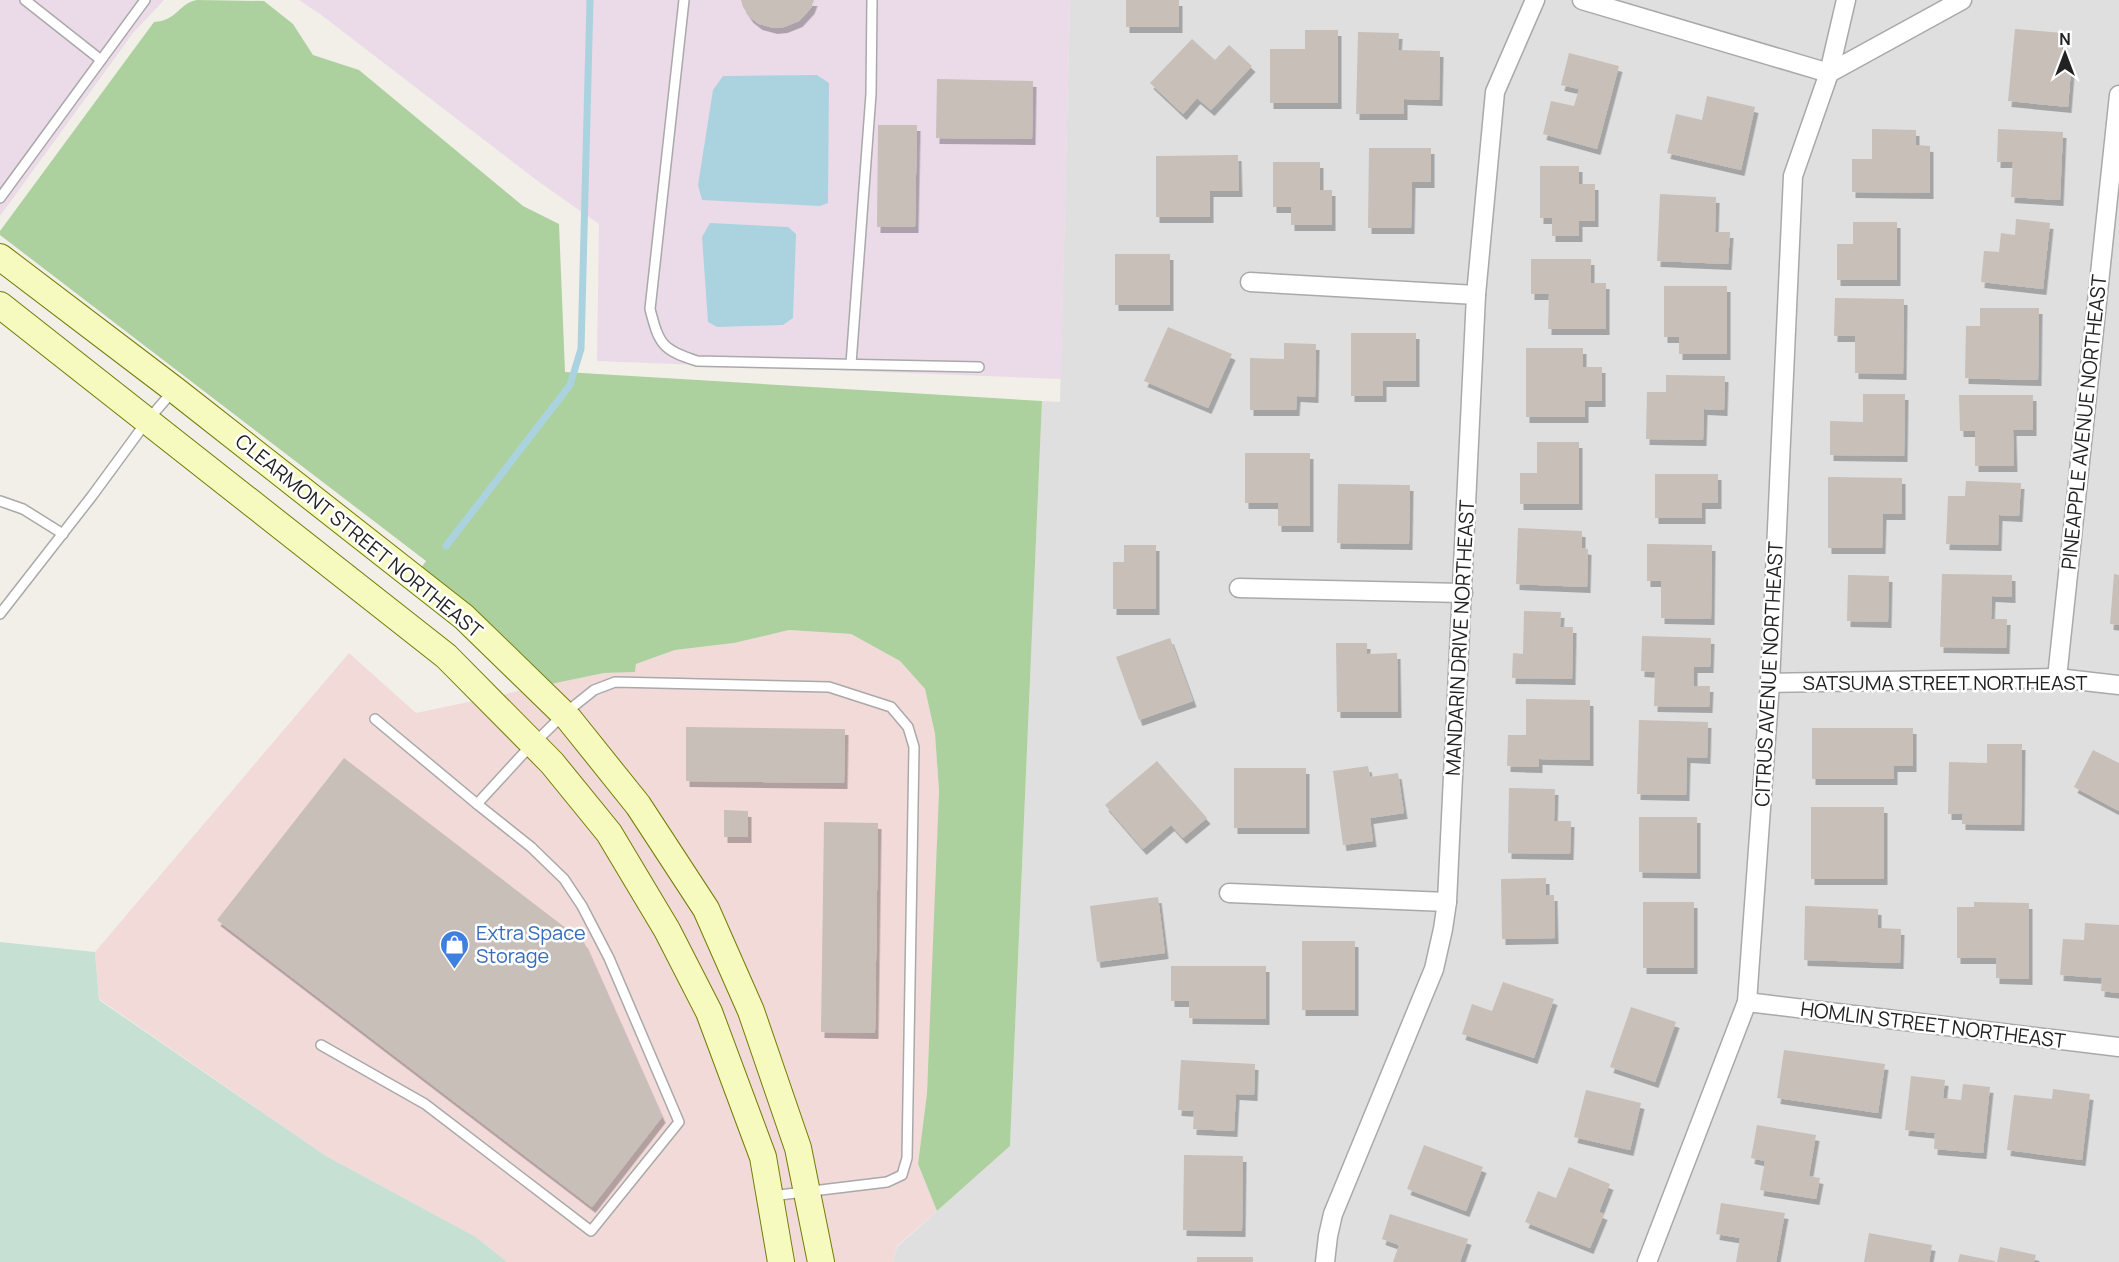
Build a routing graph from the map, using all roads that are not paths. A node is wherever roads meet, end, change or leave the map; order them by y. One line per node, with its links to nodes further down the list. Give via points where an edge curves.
1 (26, 0): 9 (lane)
2 (145, 0): 9 (lane)
3 (684, 0): 17 (lane, via 650,309 657,336 674,354 697,361)
4 (872, 0): 17 (lane, via 871,94)
5 (1535, 0): 15 (street, MANDARIN DRIVE NORTHEAST, via 1496,92)
6 (1582, 0): 10 (street)
7 (1846, 0): 10 (street, CITRUS AVENUE NORTHEAST)
8 (1962, 0): 10 (street)
9 (101, 60): 12 (lane)
10 (1829, 74): 27 (street, CITRUS AVENUE NORTHEAST, via 1793,176)
11 (2119, 95): 26 (street, PINEAPPLE AVENUE NORTHEAST)
12 (0, 198)
13 (0, 257): 19 (street, CLEARMONT STREET NORTHEAST)
14 (1251, 282): 15 (street)
15 (1476, 295): 24 (street, MANDARIN DRIVE NORTHEAST)
16 (0, 305): 20 (street, CLEARMONT STREET NORTHEAST)
17 (851, 364): 18 (lane)
18 (979, 367)
19 (175, 390): 20 (lane); 29 (street, CLEARMONT STREET NORTHEAST, via 464,617)
20 (147, 421): 22 (lane); 31 (street, CLEARMONT STREET NORTHEAST, via 446,656)
21 (0, 501): 22 (lane, via 23,509)
22 (63, 534): 25 (lane)
23 (1239, 588): 24 (street)
24 (1462, 593): 34 (street, MANDARIN DRIVE NORTHEAST)
25 (0, 615)
26 (2057, 678): 27 (street, SATSUMA STREET NORTHEAST); 28 (street, SATSUMA STREET NORTHEAST)
27 (1770, 683): 35 (street, CITRUS AVENUE NORTHEAST)
28 (2119, 685)
29 (564, 714): 31 (lane); 38 (street, CLEARMONT STREET NORTHEAST, via 638,805 706,909 751,1011 798,1148); 38 (lane, via 594,690 615,682 830,687 891,707 908,727 914,747 908,1158 902,1174 887,1182)
30 (375, 719): 32 (lane)
31 (533, 744): 32 (lane); 39 (street, CLEARMONT STREET NORTHEAST, via 609,832 667,930 709,1012 763,1157)
32 (477, 804): 36 (lane, via 564,879 582,906 609,958 679,1122 591,1231 425,1104)
33 (1229, 893): 34 (street)
34 (1447, 902): 42 (street, MANDARIN DRIVE NORTHEAST, via 1434,969 1336,1204)
35 (1747, 1002): 37 (street, HOMLIN STREET NORTHEAST); 43 (street, CITRUS AVENUE NORTHEAST)
36 (321, 1045)
37 (2119, 1047)
38 (807, 1191): 39 (lane); 41 (street, CLEARMONT STREET NORTHEAST)
39 (770, 1196): 40 (street, CLEARMONT STREET NORTHEAST)
40 (781, 1262)
41 (821, 1262)
42 (1326, 1262)
43 (1647, 1262)

